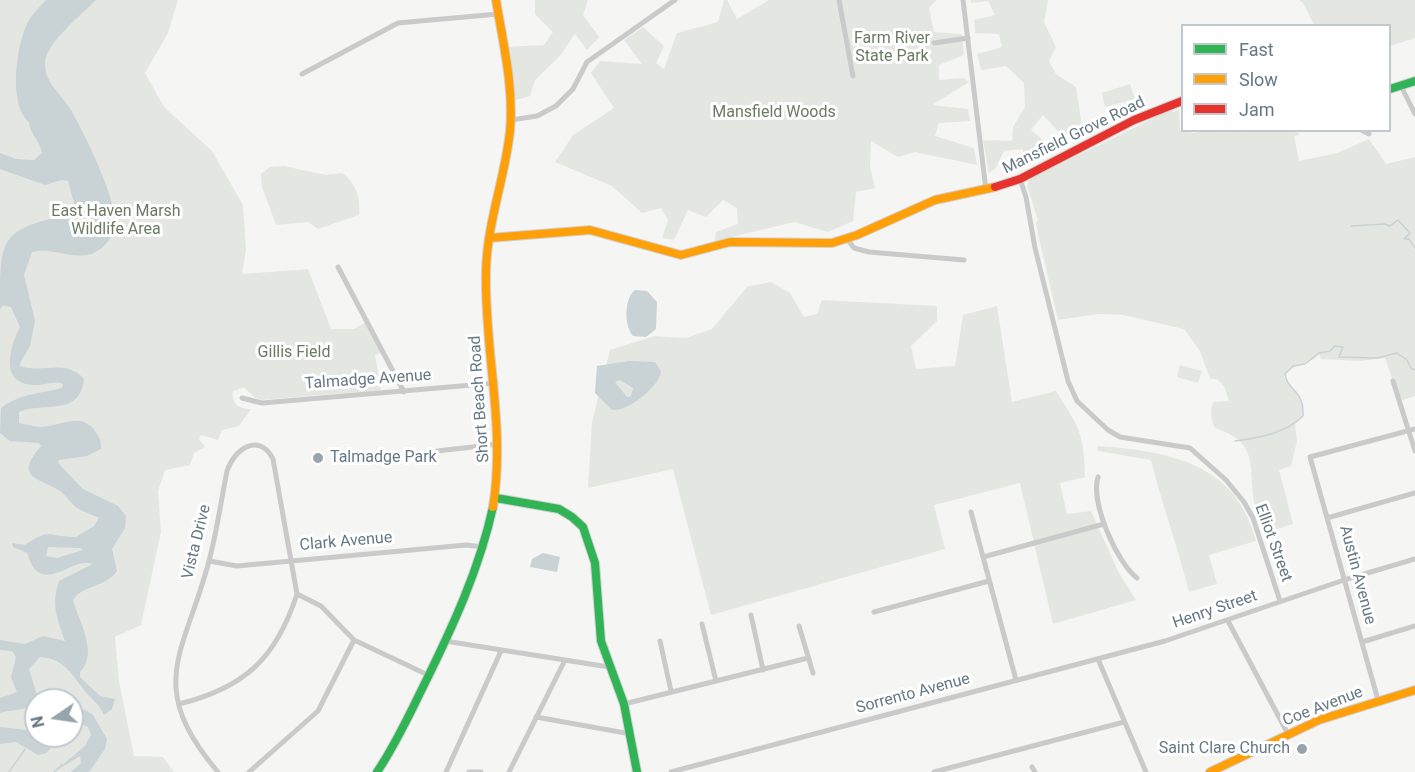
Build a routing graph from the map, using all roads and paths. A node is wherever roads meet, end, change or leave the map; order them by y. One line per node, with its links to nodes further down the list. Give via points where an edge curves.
1 (496, 0): 5 (main road, Short Beach Road)
2 (675, 0): 15 (street, via 587,62 573,89 556,106 537,116)
3 (839, 0): 9 (street)
4 (963, 0): 6 (street)
5 (498, 14): 8 (street, via 398,23); 15 (main road, Short Beach Road)
6 (968, 38): 7 (street); 19 (street)
7 (934, 43)
8 (302, 74)
9 (853, 76)
10 (1415, 81): 11 (main road)
11 (1401, 86): 12 (main road); 14 (street)
12 (1391, 88)
13 (1181, 101): 18 (main road, Mansfield Grove Road, via 1134,120)
14 (1415, 114)
15 (511, 120): 20 (main road, Short Beach Road)
16 (1364, 132): 17 (street)
17 (1368, 134)
18 (1020, 179): 19 (main road, Mansfield Grove Road); 47 (street, Elliot Street, via 1068,381 1077,401 1120,437 1190,448 1226,480 1249,510)
19 (986, 190): 21 (main road, Mansfield Grove Road, via 924,204)
20 (489, 238): 21 (main road, Mansfield Grove Road, via 600,231 681,255 730,242 821,244); 25 (main road, Short Beach Road, via 486,300)
21 (847, 239): 22 (street, via 854,248 869,252)
22 (964, 260)
23 (338, 267): 26 (street)
24 (1393, 381): 28 (street)
25 (496, 383): 26 (street, Talmadge Avenue); 29 (main road, Short Beach Road)
26 (404, 392): 27 (street, Talmadge Avenue, via 262,403)
27 (242, 398)
28 (1412, 430): 31 (street); 36 (street, Austin Avenue, via 1310,457)
29 (499, 444): 30 (street); 34 (main road, Short Beach Road)
30 (437, 451)
31 (1415, 451)
32 (1098, 477): 37 (street, via 1096,488)
33 (1415, 493): 36 (street)
34 (496, 498): 38 (main road, Short Beach Road); 63 (main road, via 551,505 569,513 584,527 594,549 599,633)
35 (971, 512): 39 (street)
36 (1328, 518): 44 (street, Austin Avenue)
37 (1104, 524): 39 (street); 43 (street, via 1128,571)
38 (485, 548): 41 (street, Clark Avenue, via 466,545); 55 (main road, Short Beach Road)
39 (983, 557): 45 (street)
40 (1415, 559): 44 (street, Henry Street)
41 (292, 560): 42 (street, Clark Avenue, via 237,566); 42 (street, Vista Drive, via 273,459 266,449 255,446 240,449 231,458); 46 (street)
42 (209, 561): 72 (street, Vista Drive, via 177,659)
43 (1137, 578)
44 (1344, 580): 47 (street, Henry Street); 58 (street, Austin Avenue)
45 (989, 581): 48 (street); 67 (street)
46 (297, 594): 54 (street, via 321,606); 72 (street, via 268,654 250,672 211,696)
47 (1280, 601): 50 (street, Henry Street)
48 (874, 612)
49 (751, 615): 64 (street)
50 (1228, 621): 57 (street, Henry Street); 77 (street)
51 (702, 624): 68 (street)
52 (799, 626): 60 (street)
53 (1415, 626): 58 (street)
54 (354, 640): 66 (street); 79 (street, via 318,711)
55 (445, 641): 59 (street); 66 (main road, Short Beach Road)
56 (660, 641): 70 (street)
57 (1161, 642): 61 (street, Sorrento Avenue)
58 (1362, 642): 71 (street, Austin Avenue)
59 (501, 651): 62 (street); 81 (street)
60 (808, 658): 64 (street); 65 (street)
61 (1098, 659): 67 (street, Sorrento Avenue); 75 (street)
62 (564, 662): 63 (street); 74 (street)
63 (609, 667): 73 (main road)
64 (763, 670): 68 (street)
65 (813, 673)
66 (428, 675): 80 (main road, Short Beach Road)
67 (1016, 680): 86 (street, Sorrento Avenue)
68 (716, 681): 70 (street)
69 (1415, 690): 71 (main road, Coe Avenue)
70 (670, 691): 73 (street)
71 (1378, 700): 77 (main road, Coe Avenue)
72 (179, 704): 78 (street, Vista Drive, via 191,738)
73 (624, 704): 76 (main road)
74 (536, 717): 76 (street); 84 (street)
75 (1124, 722): 87 (street); 88 (street)
76 (631, 734): 85 (main road)
77 (1288, 734): 89 (main road, Coe Avenue)
78 (218, 772)
79 (249, 772)
80 (377, 772)
81 (446, 772)
82 (469, 772): 83 (street)
83 (481, 772)
84 (509, 772)
85 (637, 772)
86 (671, 772)
87 (934, 772)
88 (1146, 772)
89 (1212, 772)

